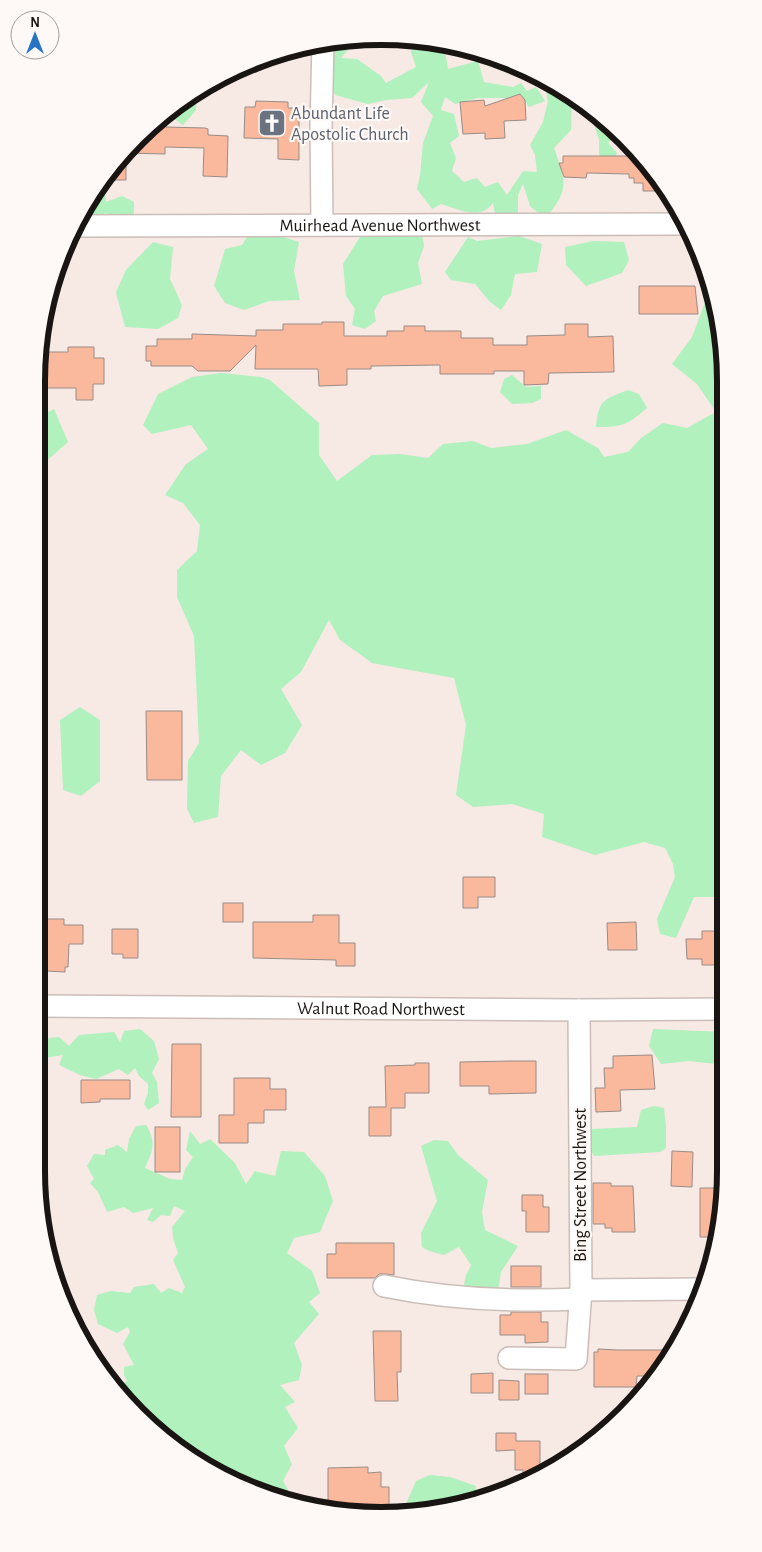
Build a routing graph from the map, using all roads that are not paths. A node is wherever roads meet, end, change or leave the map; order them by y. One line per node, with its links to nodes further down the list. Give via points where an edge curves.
1 (323, 50): 3 (street)
2 (678, 224): 3 (street, Muirhead Avenue Northwest)
3 (322, 225): 4 (street, Muirhead Avenue Northwest)
4 (83, 226)
5 (45, 1006): 7 (street, Walnut Road Northwest)
6 (717, 1009): 7 (street, Walnut Road Northwest)
7 (579, 1010): 10 (street, Bing Street Northwest)
8 (384, 1286): 10 (street, via 417,1293 517,1300)
9 (695, 1288): 10 (street)
10 (581, 1295): 11 (street, Bing Street Northwest, via 576,1359)
11 (509, 1358)

